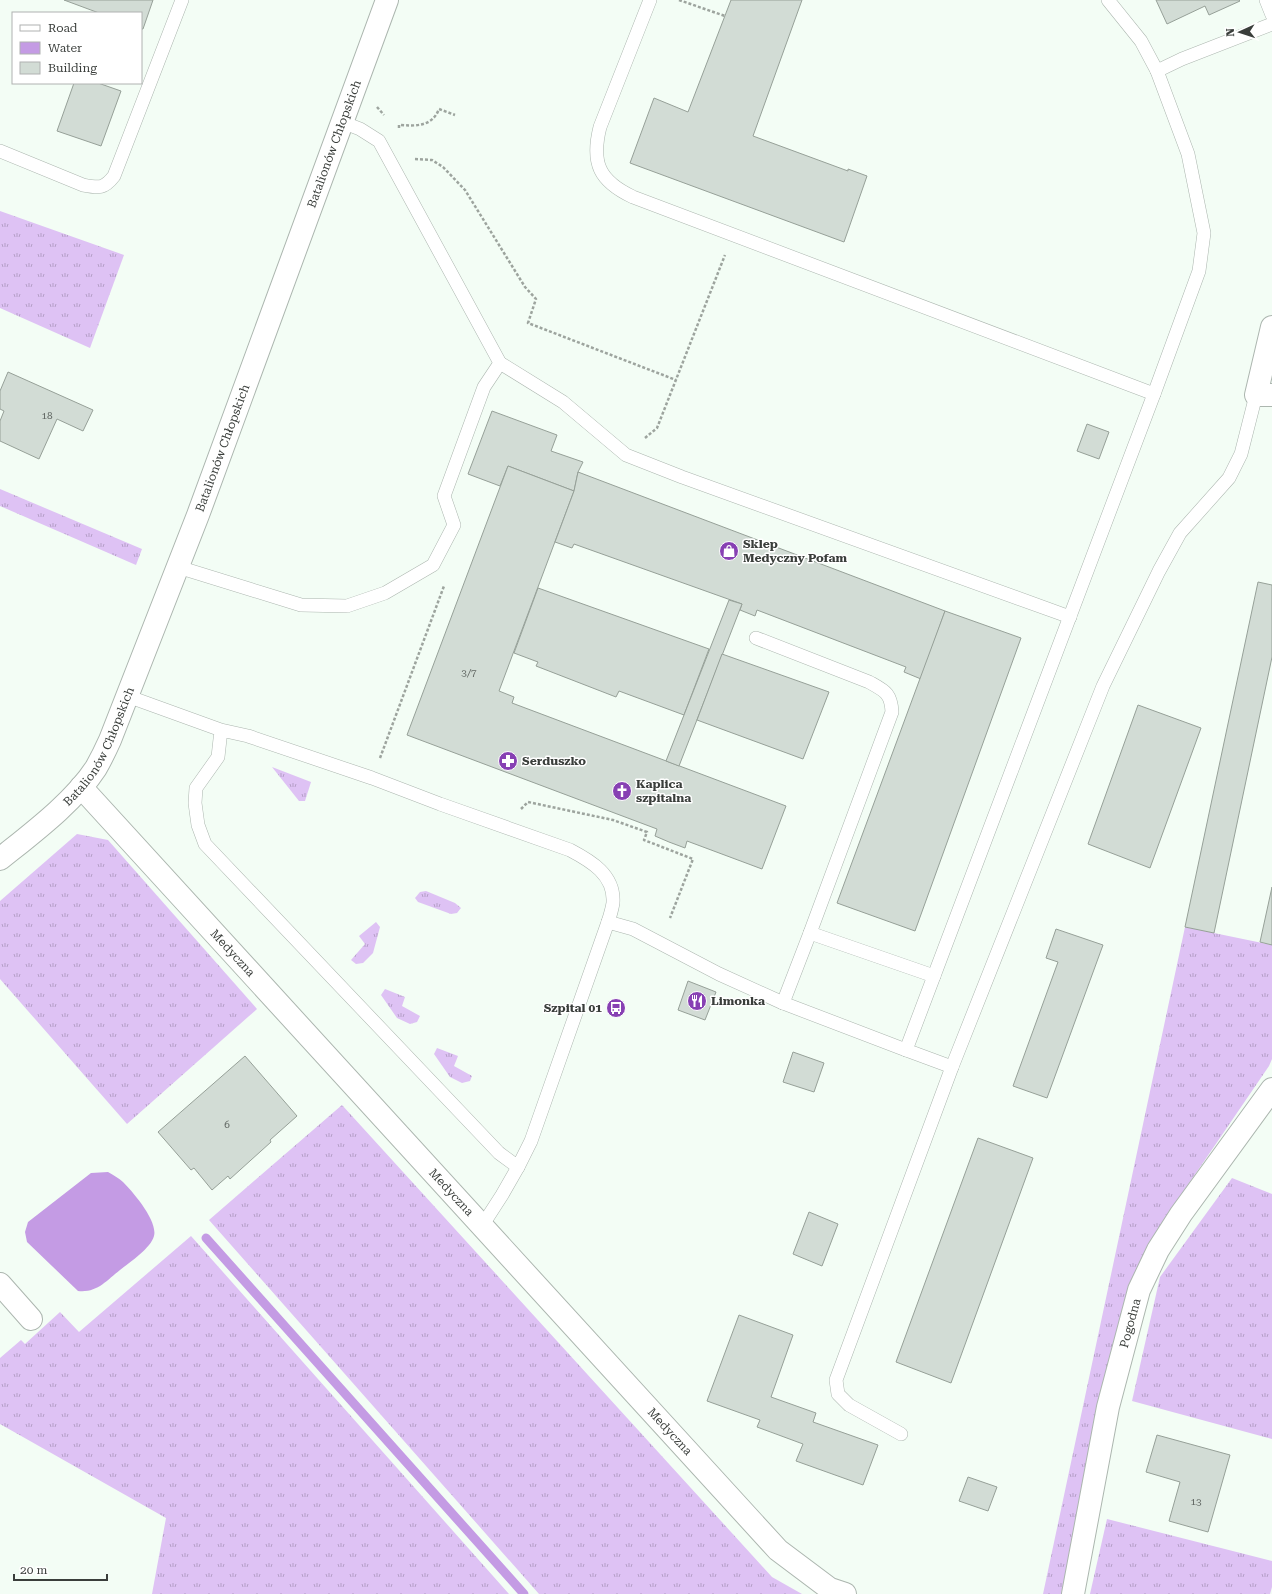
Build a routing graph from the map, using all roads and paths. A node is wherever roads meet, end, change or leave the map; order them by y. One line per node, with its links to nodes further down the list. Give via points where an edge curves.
1 (182, 0): 18 (lane, via 114,176 108,184 98,188 83,185)
2 (387, 0): 14 (street, Batalionów Chłopskich)
3 (650, 0): 20 (lane, via 600,127 596,142 597,160 603,176 616,189)
4 (679, 0): 8 (path)
5 (1108, 0): 10 (lane, via 1141,41)
6 (1266, 0): 7 (lane)
7 (1272, 15)
8 (725, 16)
9 (1272, 24): 10 (lane)
10 (1157, 70): 24 (lane, via 1188,154 1204,233 1199,271)
11 (375, 104): 13 (path)
12 (455, 115): 16 (path, via 439,109 437,116 428,124)
13 (387, 118)
14 (342, 122): 22 (lane, via 360,129 378,141); 27 (street, Batalionów Chłopskich)
15 (395, 124): 16 (path)
16 (399, 125): 17 (path)
17 (398, 133)
18 (0, 151)
19 (414, 159): 23 (path, via 432,160 443,167 465,190 525,287 536,299 528,322)
20 (733, 234): 23 (path); 24 (lane)
21 (1272, 328): 25 (street)
22 (500, 363): 26 (lane, via 563,402); 27 (lane, via 484,387 444,496 454,525 433,565 385,593 347,606 301,605)
23 (676, 380): 26 (path, via 657,428)
24 (1154, 394): 29 (lane)
25 (1264, 395): 43 (lane, via 1229,478 1180,533 1103,686)
26 (626, 455): 29 (lane)
27 (178, 567): 31 (street, Batalionów Chłopskich)
28 (446, 582): 33 (path)
29 (1070, 616): 40 (lane)
30 (756, 638): 39 (lane, via 869,682 886,692 892,702 892,712)
31 (127, 696): 32 (lane); 34 (street, Batalionów Chłopskich, via 96,768)
32 (221, 730): 38 (lane, via 248,736 372,778 570,850 588,859 603,872 611,887 613,903); 45 (lane, via 218,757 196,788 198,825 205,844 499,1153)
33 (379, 760)
34 (81, 787): 36 (street, Batalionów Chłopskich, via 53,815); 46 (street, Medyczna)
35 (519, 811): 37 (path, via 528,802 613,820 647,832 644,840 693,859)
36 (0, 859)
37 (670, 918)
38 (608, 922): 41 (lane, via 633,929 718,974); 45 (lane, via 531,1141)
39 (810, 933): 40 (lane); 41 (lane)
40 (934, 976): 42 (lane)
41 (783, 1004): 42 (lane)
42 (906, 1050): 43 (lane)
43 (952, 1067): 49 (lane, via 836,1380 838,1394 849,1405)
44 (1272, 1089): 51 (street, Pogodna, via 1158,1250 1140,1290 1108,1407)
45 (518, 1167): 46 (lane)
46 (482, 1226): 50 (street, Medyczna, via 778,1550)
47 (0, 1284): 48 (street)
48 (31, 1319)
49 (901, 1434)
50 (835, 1592)
51 (1073, 1594)

